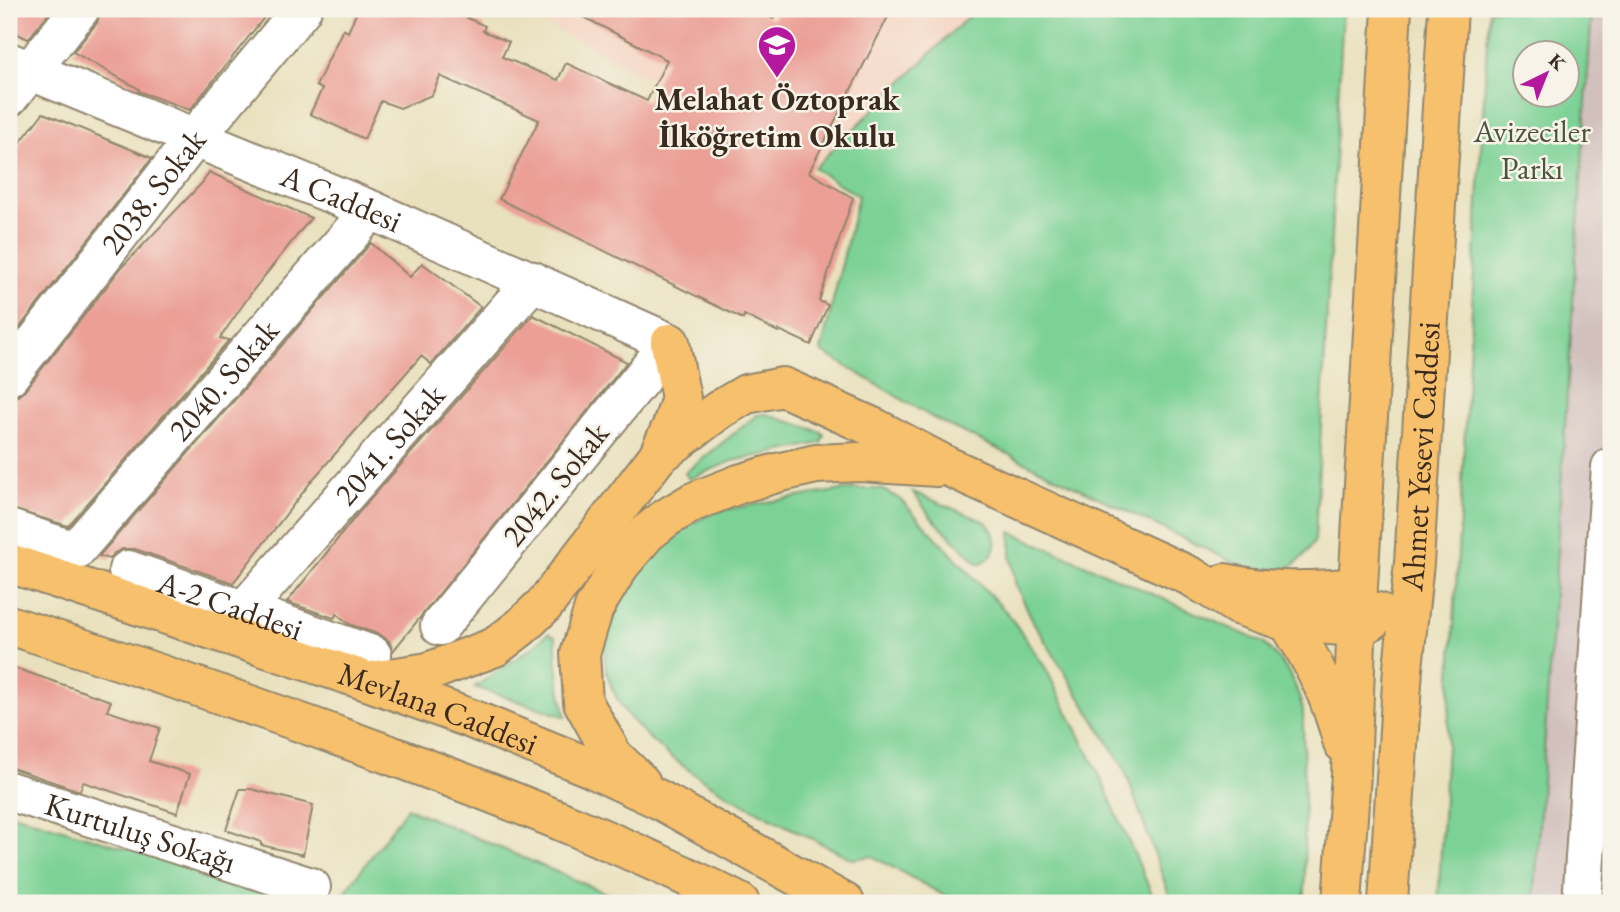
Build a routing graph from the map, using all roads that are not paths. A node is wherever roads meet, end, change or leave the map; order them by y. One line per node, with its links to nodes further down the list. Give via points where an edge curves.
1 (80, 9): 5 (street)
2 (302, 9): 6 (street, 2038. Sokak)
3 (1392, 9): 20 (main road, Ahmet Yesevi Caddesi)
4 (1448, 9): 16 (main road, Ahmet Yesevi Caddesi)
5 (16, 76): 6 (street, A Caddesi)
6 (194, 139): 7 (street, A Caddesi); 10 (street, 2038. Sokak)
7 (371, 210): 8 (street, A Caddesi); 17 (street, 2040. Sokak)
8 (533, 281): 9 (street, A Caddesi); 19 (street, 2041. Sokak)
9 (670, 343): 11 (main road, via 681,398); 23 (street, 2042. Sokak)
10 (9, 376)
11 (658, 456): 12 (main road, via 746,394 783,387); 24 (main road, via 545,604 495,647 428,672)
12 (949, 467): 18 (main road); 28 (main road, via 816,464 739,484 693,502 647,533 620,565 594,608 580,654 583,702 613,756)
13 (1611, 474): 25 (street)
14 (9, 529): 17 (street, A-2 Caddesi)
15 (9, 563): 17 (main road, Mevlana Caddesi)
16 (1414, 563): 20 (main road); 29 (main road, Ahmet Yesevi Caddesi)
17 (99, 567): 19 (street, A-2 Caddesi); 24 (main road, Mevlana Caddesi)
18 (1192, 576): 20 (main road, via 1308,592); 21 (main road, via 1237,605)
19 (245, 609): 24 (street, A-2 Caddesi)
20 (1362, 612): 21 (main road); 26 (main road, Ahmet Yesevi Caddesi); 29 (main road, via 1380,667 1377,772)
21 (1288, 622): 26 (main road, via 1327,690)
22 (9, 625): 31 (main road, Mevlana Caddesi, via 328,732 495,794 666,865)
23 (440, 626)
24 (371, 668): 28 (main road, Mevlana Caddesi, via 469,718)
25 (1603, 726): 35 (street)
26 (1351, 774): 33 (main road, Ahmet Yesevi Caddesi)
27 (9, 791): 30 (street, Kurtuluş Sokağı)
28 (658, 799): 32 (main road, Mevlana Caddesi)
29 (1394, 811): 34 (main road, Ahmet Yesevi Caddesi)
30 (311, 887)
31 (740, 903)
32 (845, 903)
33 (1342, 903)
34 (1388, 903)
35 (1582, 903)

